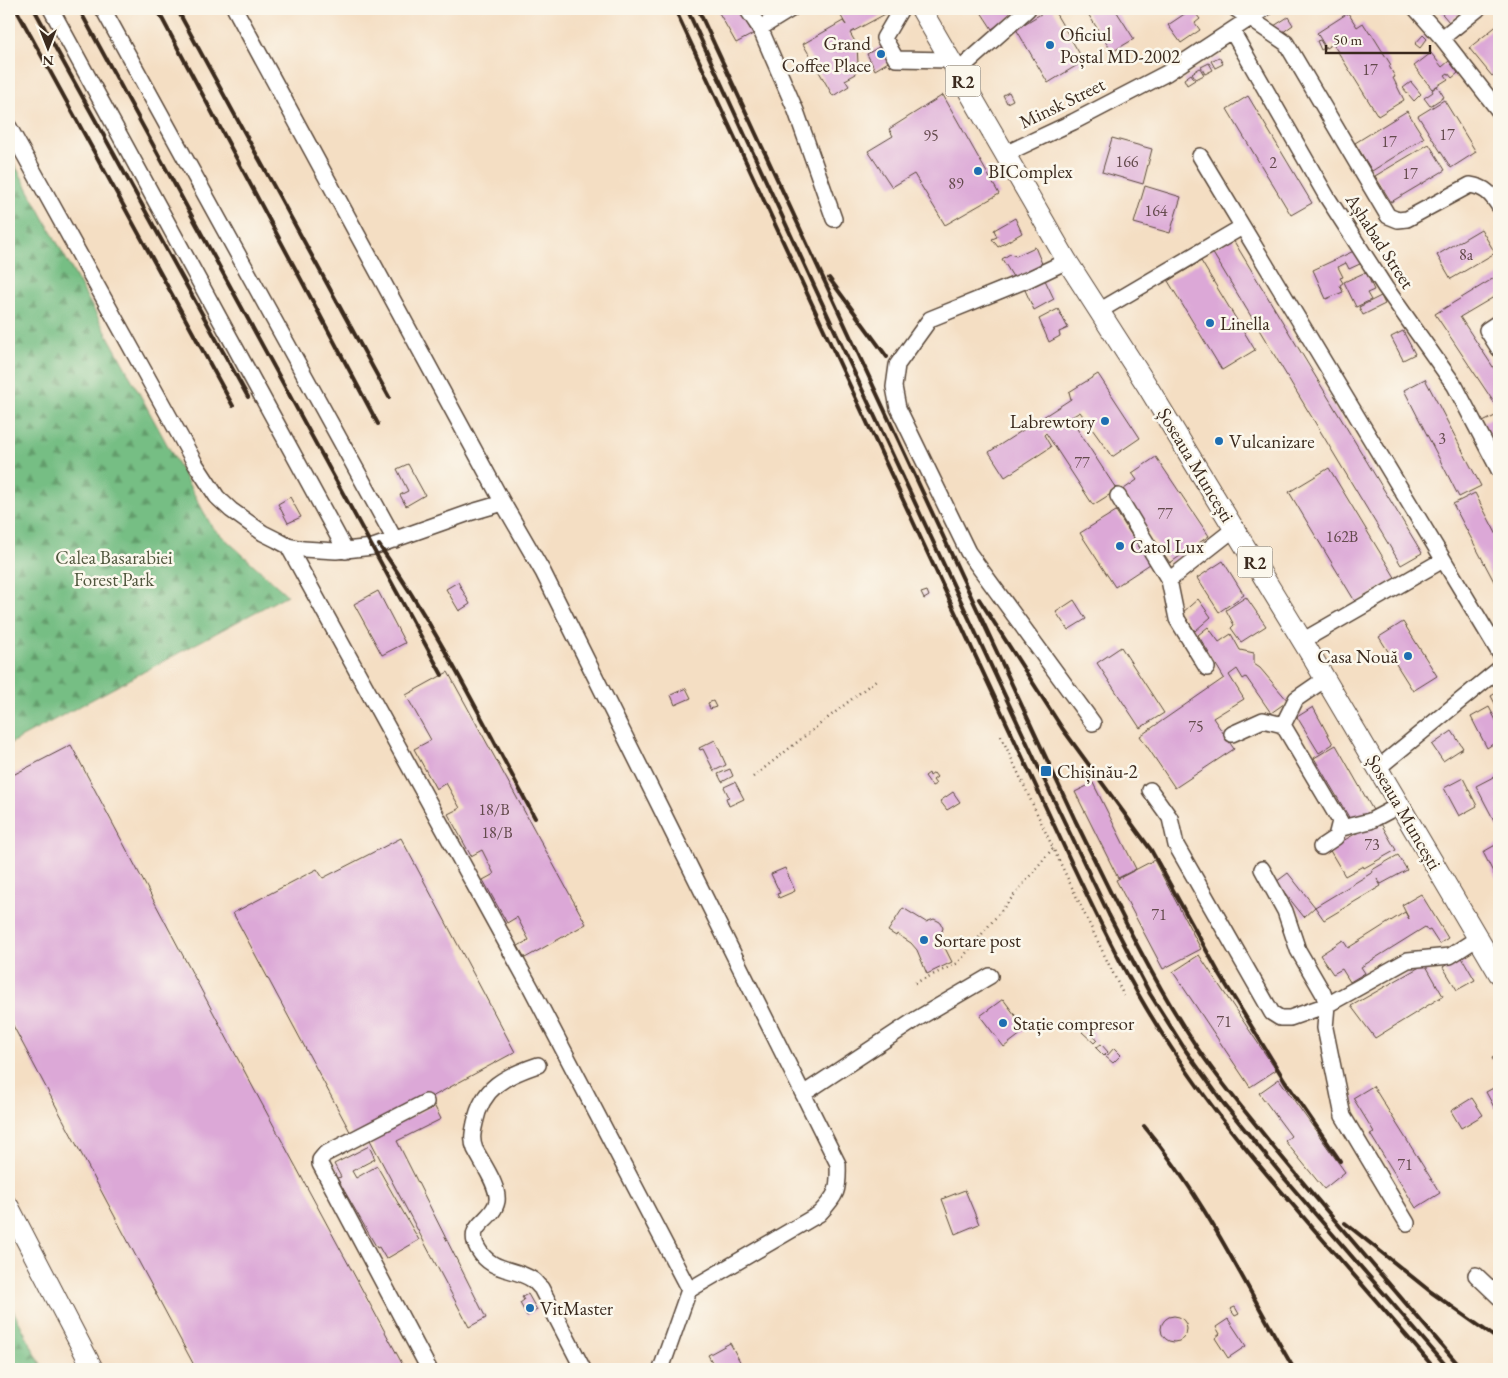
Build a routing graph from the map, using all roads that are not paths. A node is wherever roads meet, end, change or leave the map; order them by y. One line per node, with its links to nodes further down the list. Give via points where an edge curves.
1 (51, 9): 35 (street)
2 (103, 9): 33 (street)
3 (235, 9): 31 (street)
4 (747, 9): 14 (street)
5 (791, 9): 14 (street)
6 (900, 9): 17 (street, via 884,38 896,59)
7 (921, 9): 17 (main road, Șoseaua Muncești / R2)
8 (1028, 9): 17 (street)
9 (1236, 9): 13 (street)
10 (1264, 9): 13 (street, Minsk Street)
11 (1416, 9): 16 (street)
12 (1478, 9): 16 (street)
13 (1249, 19): 15 (street, Minsk Street); 22 (street, via 1286,43 1388,216 1407,219 1470,185 1489,192)
14 (760, 28): 23 (street, via 796,111)
15 (1232, 31): 20 (street, Minsk Street, via 1166,74); 29 (street, Așhabad Street, via 1327,196 1455,386)
16 (1442, 38): 18 (street)
17 (954, 65): 20 (main road, Șoseaua Muncești / R2)
18 (1499, 111)
19 (9, 127): 34 (street, via 205,481 231,510)
20 (1005, 154): 25 (main road, Șoseaua Muncești / R2)
21 (1200, 156): 24 (street)
22 (1499, 206)
23 (834, 220)
24 (1242, 227): 26 (street); 36 (street)
25 (1067, 261): 26 (main road, Șoseaua Muncești / R2); 43 (street, via 930,319 897,365 894,387 898,408 968,552)
26 (1099, 310): 32 (main road, Șoseaua Muncești / R2)
27 (1499, 322): 28 (street, via 1487,330)
28 (1499, 350)
29 (1499, 470)
30 (1118, 496): 37 (street)
31 (503, 503): 33 (street); 57 (street, via 543,572)
32 (1234, 529): 37 (street); 38 (main road, Șoseaua Muncești / R2)
33 (395, 540): 35 (street)
34 (288, 546): 35 (street); 62 (street, via 530,988)
35 (346, 551)
36 (1444, 560): 38 (street); 39 (street)
37 (1169, 580): 40 (street, via 1176,619)
38 (1302, 640): 42 (main road, Șoseaua Muncești / R2)
39 (1499, 652)
40 (1207, 668)
41 (1499, 669): 46 (street)
42 (1325, 679): 44 (street, via 1296,699); 46 (main road, Șoseaua Muncești / R2)
43 (1093, 724)
44 (1283, 725): 45 (street, via 1263,720); 49 (street, via 1340,821)
45 (1232, 734)
46 (1378, 768): 48 (main road, Șoseaua Muncești / R2)
47 (1150, 790): 55 (street, via 1170,818 1176,845 1272,1013 1280,1018 1290,1018)
48 (1400, 805): 49 (street, via 1370,821); 52 (main road, Șoseaua Muncești / R2)
49 (1338, 829): 50 (street, via 1336,837)
50 (1321, 847)
51 (1262, 869): 55 (street, via 1285,911 1298,950)
52 (1478, 938): 53 (main road, Șoseaua Muncești / R2); 55 (street, via 1450,956 1408,960)
53 (1499, 974)
54 (990, 976): 57 (street, via 915,1020)
55 (1327, 1006): 60 (street, via 1325,1028 1343,1116)
56 (538, 1065): 66 (street, via 513,1075 488,1091 477,1114 472,1140 496,1190 497,1200 493,1211 475,1229 474,1238 484,1257 494,1265 533,1280 541,1288)
57 (803, 1094): 62 (street, via 838,1164 839,1184 832,1201 819,1214)
58 (426, 1102): 65 (street, via 325,1154 320,1164)
59 (9, 1206): 64 (main road)
60 (1407, 1223)
61 (1476, 1274): 63 (street)
62 (689, 1290): 67 (street)
63 (1499, 1297)
64 (93, 1369)
65 (429, 1369)
66 (583, 1369)
67 (661, 1369)

